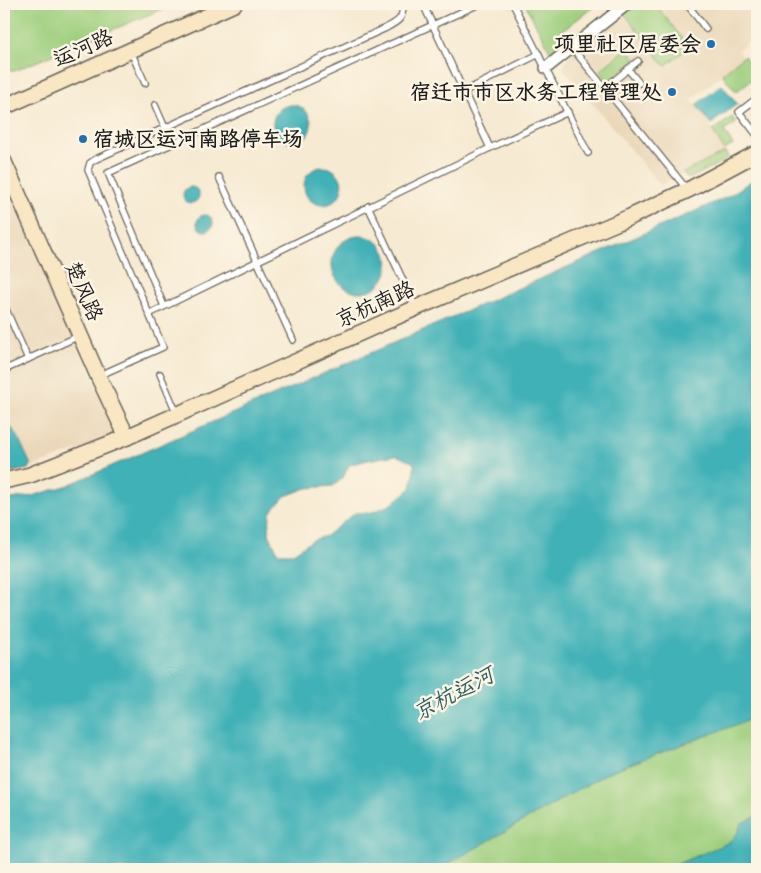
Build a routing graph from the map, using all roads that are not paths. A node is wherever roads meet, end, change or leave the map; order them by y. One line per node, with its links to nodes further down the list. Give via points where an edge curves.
1 (234, 4): 10 (street, 运河路)
2 (403, 4): 24 (lane, via 403,14 386,28)
3 (423, 4): 8 (lane)
4 (479, 4): 8 (lane)
5 (513, 4): 11 (lane)
6 (627, 4): 14 (street)
7 (687, 4): 9 (lane)
8 (434, 25): 19 (lane); 35 (lane, via 108,173)
9 (706, 29)
10 (131, 50): 16 (lane); 22 (street, 运河路)
11 (539, 54): 14 (lane); 19 (lane)
12 (577, 54): 18 (lane)
13 (638, 61): 15 (lane)
14 (546, 68): 23 (lane)
15 (628, 69): 17 (lane); 18 (lane)
16 (145, 83)
17 (639, 83)
18 (605, 88): 31 (lane)
19 (465, 91): 26 (lane)
20 (756, 99): 25 (lane, via 739,112)
21 (155, 105): 24 (lane)
22 (4, 107)
23 (568, 112): 26 (lane); 27 (lane)
24 (165, 128): 37 (lane, via 96,159 88,170)
25 (757, 135)
26 (490, 148): 32 (lane)
27 (588, 153)
28 (757, 153): 31 (street, 京杭南路)
29 (4, 162): 38 (street, 楚风路)
30 (219, 177): 33 (lane)
31 (687, 190): 36 (street, 京杭南路)
32 (368, 206): 33 (lane); 36 (lane)
33 (257, 261): 35 (lane); 39 (lane)
34 (4, 305): 40 (lane)
35 (164, 306): 37 (lane)
36 (416, 308): 44 (street, 京杭南路)
37 (149, 314): 43 (lane, via 163,347)
38 (80, 336): 40 (lane); 43 (street, 楚风路)
39 (294, 340)
40 (28, 359): 41 (lane)
41 (4, 370)
42 (160, 374): 44 (lane)
43 (98, 376): 45 (street, 楚风路)
44 (177, 414): 45 (street, 京杭南路)
45 (127, 437): 46 (street, 京杭南路, via 30,475)
46 (4, 480)

